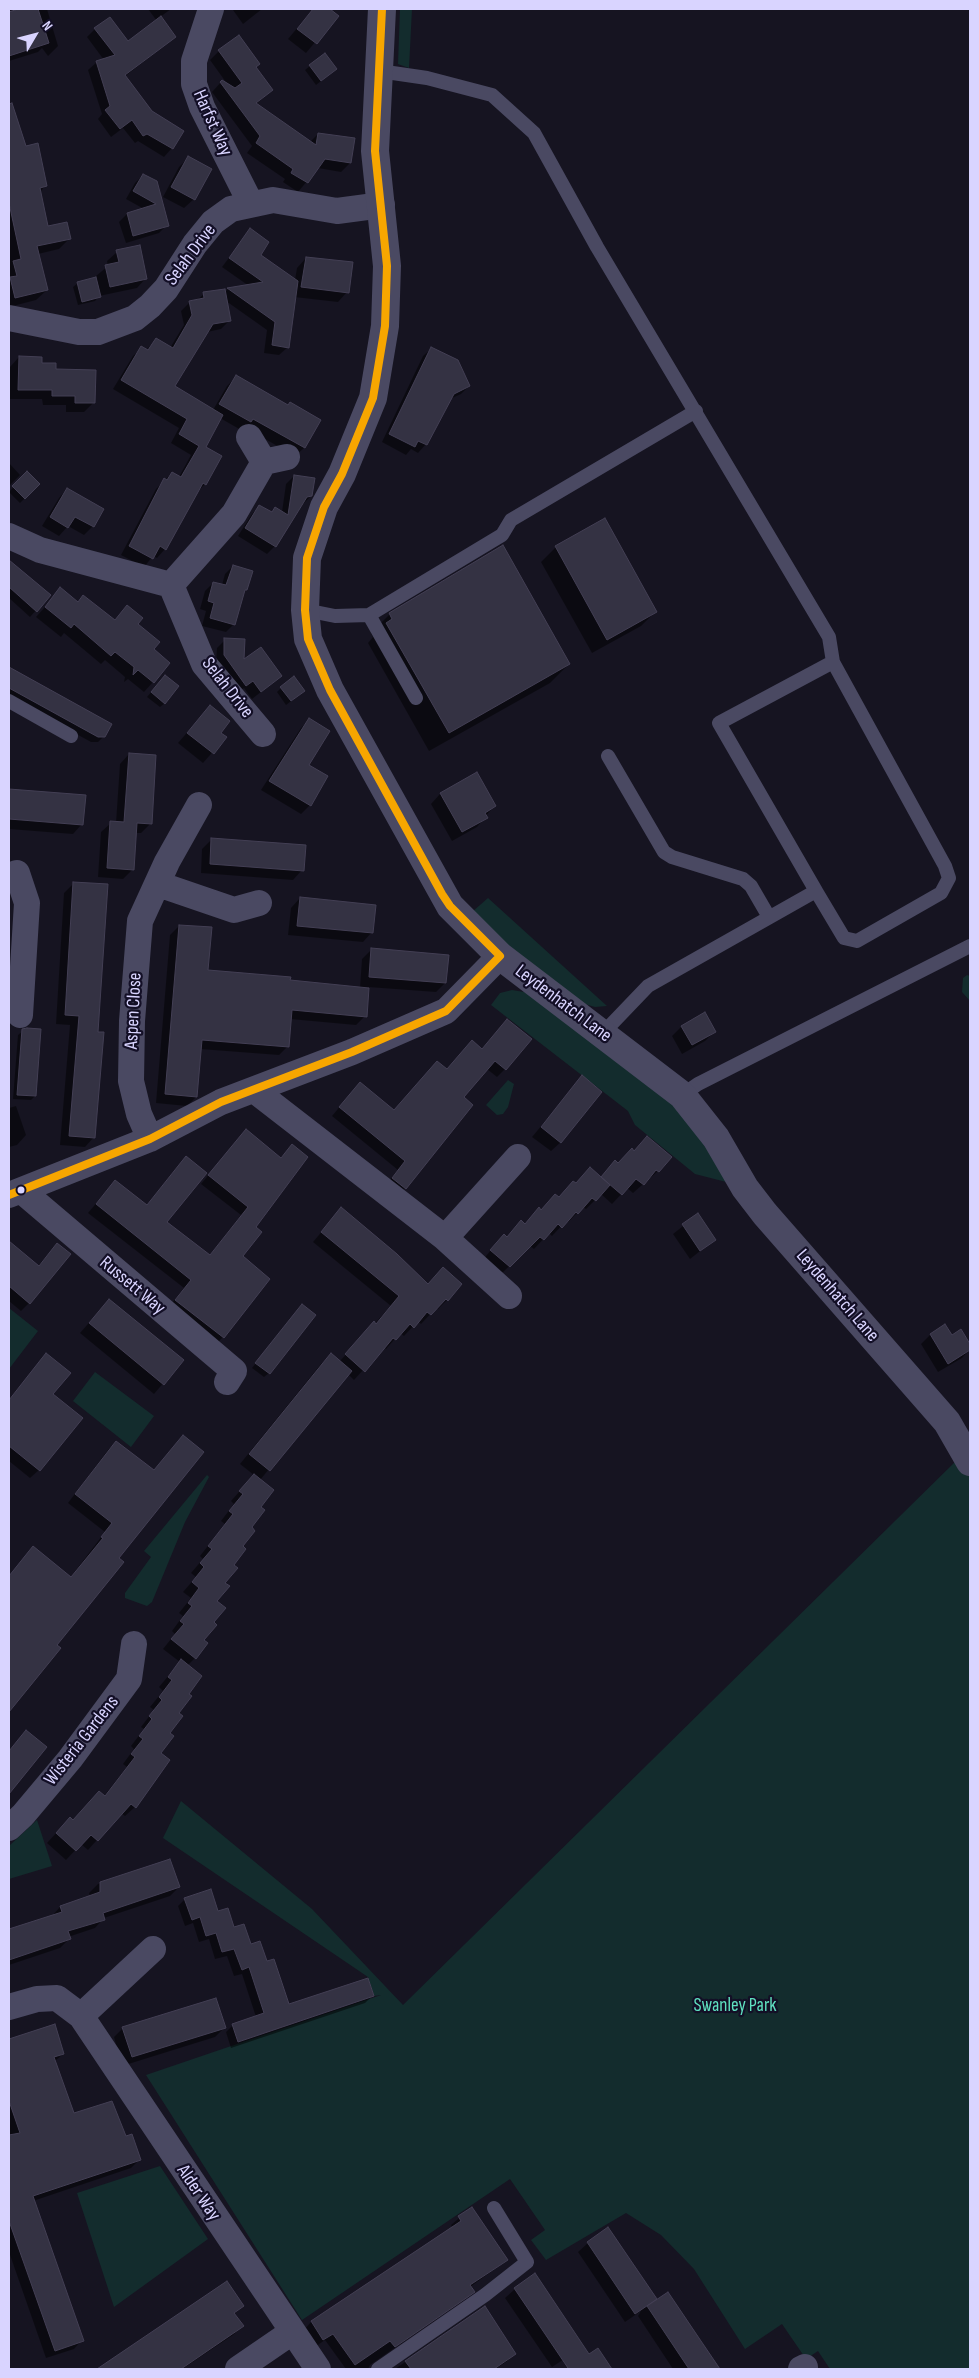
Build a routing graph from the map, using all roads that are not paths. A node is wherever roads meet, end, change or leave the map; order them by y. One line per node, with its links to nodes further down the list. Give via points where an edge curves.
1 (211, 9): 4 (street, Harfst Way, via 194,61 194,84 202,107)
2 (382, 9): 3 (street, Leydenhatch Lane)
3 (379, 72): 5 (street, Leydenhatch Lane, via 375,151); 7 (lane, via 427,78 492,95 534,133 597,247)
4 (251, 204): 5 (street, Selah Drive, via 273,200 337,211); 6 (street, Selah Drive, via 231,209 214,222 195,244 166,289 135,318 98,332 79,332)
5 (382, 205): 11 (street, Leydenhatch Lane, via 387,266 385,326 373,398 342,474 324,507 310,550)
6 (9, 318)
7 (696, 411): 12 (lane, via 511,520 502,535); 13 (lane, via 829,637)
8 (248, 437): 10 (street, via 275,460 234,514)
9 (9, 536): 10 (street, via 40,550)
10 (171, 585): 16 (street, Selah Drive, via 204,664)
11 (305, 610): 12 (lane, via 335,616); 26 (street, Leydenhatch Lane, via 308,639 330,690 427,869 450,906)
12 (370, 614): 14 (lane)
13 (833, 662): 22 (lane, via 719,724); 22 (lane, via 945,866 948,878 941,893 857,940 844,938)
14 (416, 698)
15 (9, 702): 17 (lane)
16 (263, 734)
17 (71, 736)
18 (608, 756): 24 (lane, via 664,852 743,879)
19 (199, 805): 21 (street, Aspen Close)
20 (9, 876): 27 (street, via 17,874 27,903)
21 (158, 884): 23 (street, via 234,910); 31 (street, Aspen Close, via 140,921 132,1020 131,1081 139,1114)
22 (816, 891): 24 (lane)
23 (259, 903)
24 (769, 917): 28 (lane, via 648,986)
25 (970, 946): 30 (lane)
26 (500, 956): 28 (street, Leydenhatch Lane); 29 (street, Russett Way, via 446,1011)
27 (20, 1015)
28 (603, 1033): 30 (street, Leydenhatch Lane)
29 (254, 1090): 31 (street, Russett Way, via 221,1102); 34 (street)
30 (682, 1095): 37 (street, Leydenhatch Lane, via 716,1138 740,1181 760,1208 947,1422)
31 (150, 1138): 33 (street, Russett Way)
32 (518, 1157): 34 (street)
33 (15, 1193): 36 (street, Russett Way, via 234,1371)
34 (445, 1238): 35 (street)
35 (509, 1296)
36 (227, 1382)
37 (970, 1462)
38 (134, 1644): 39 (street, Wisteria Gardens, via 129,1679 70,1759)
39 (9, 1828)
40 (153, 1949): 42 (street)
41 (9, 2007): 42 (street, Alder Way, via 38,1999 57,1998)
42 (81, 2016): 44 (street, Alder Way)
43 (494, 2208): 47 (lane, via 527,2262)
44 (292, 2332): 45 (street); 46 (street, Alder Way)
45 (238, 2369)
46 (318, 2369)
47 (378, 2369)

